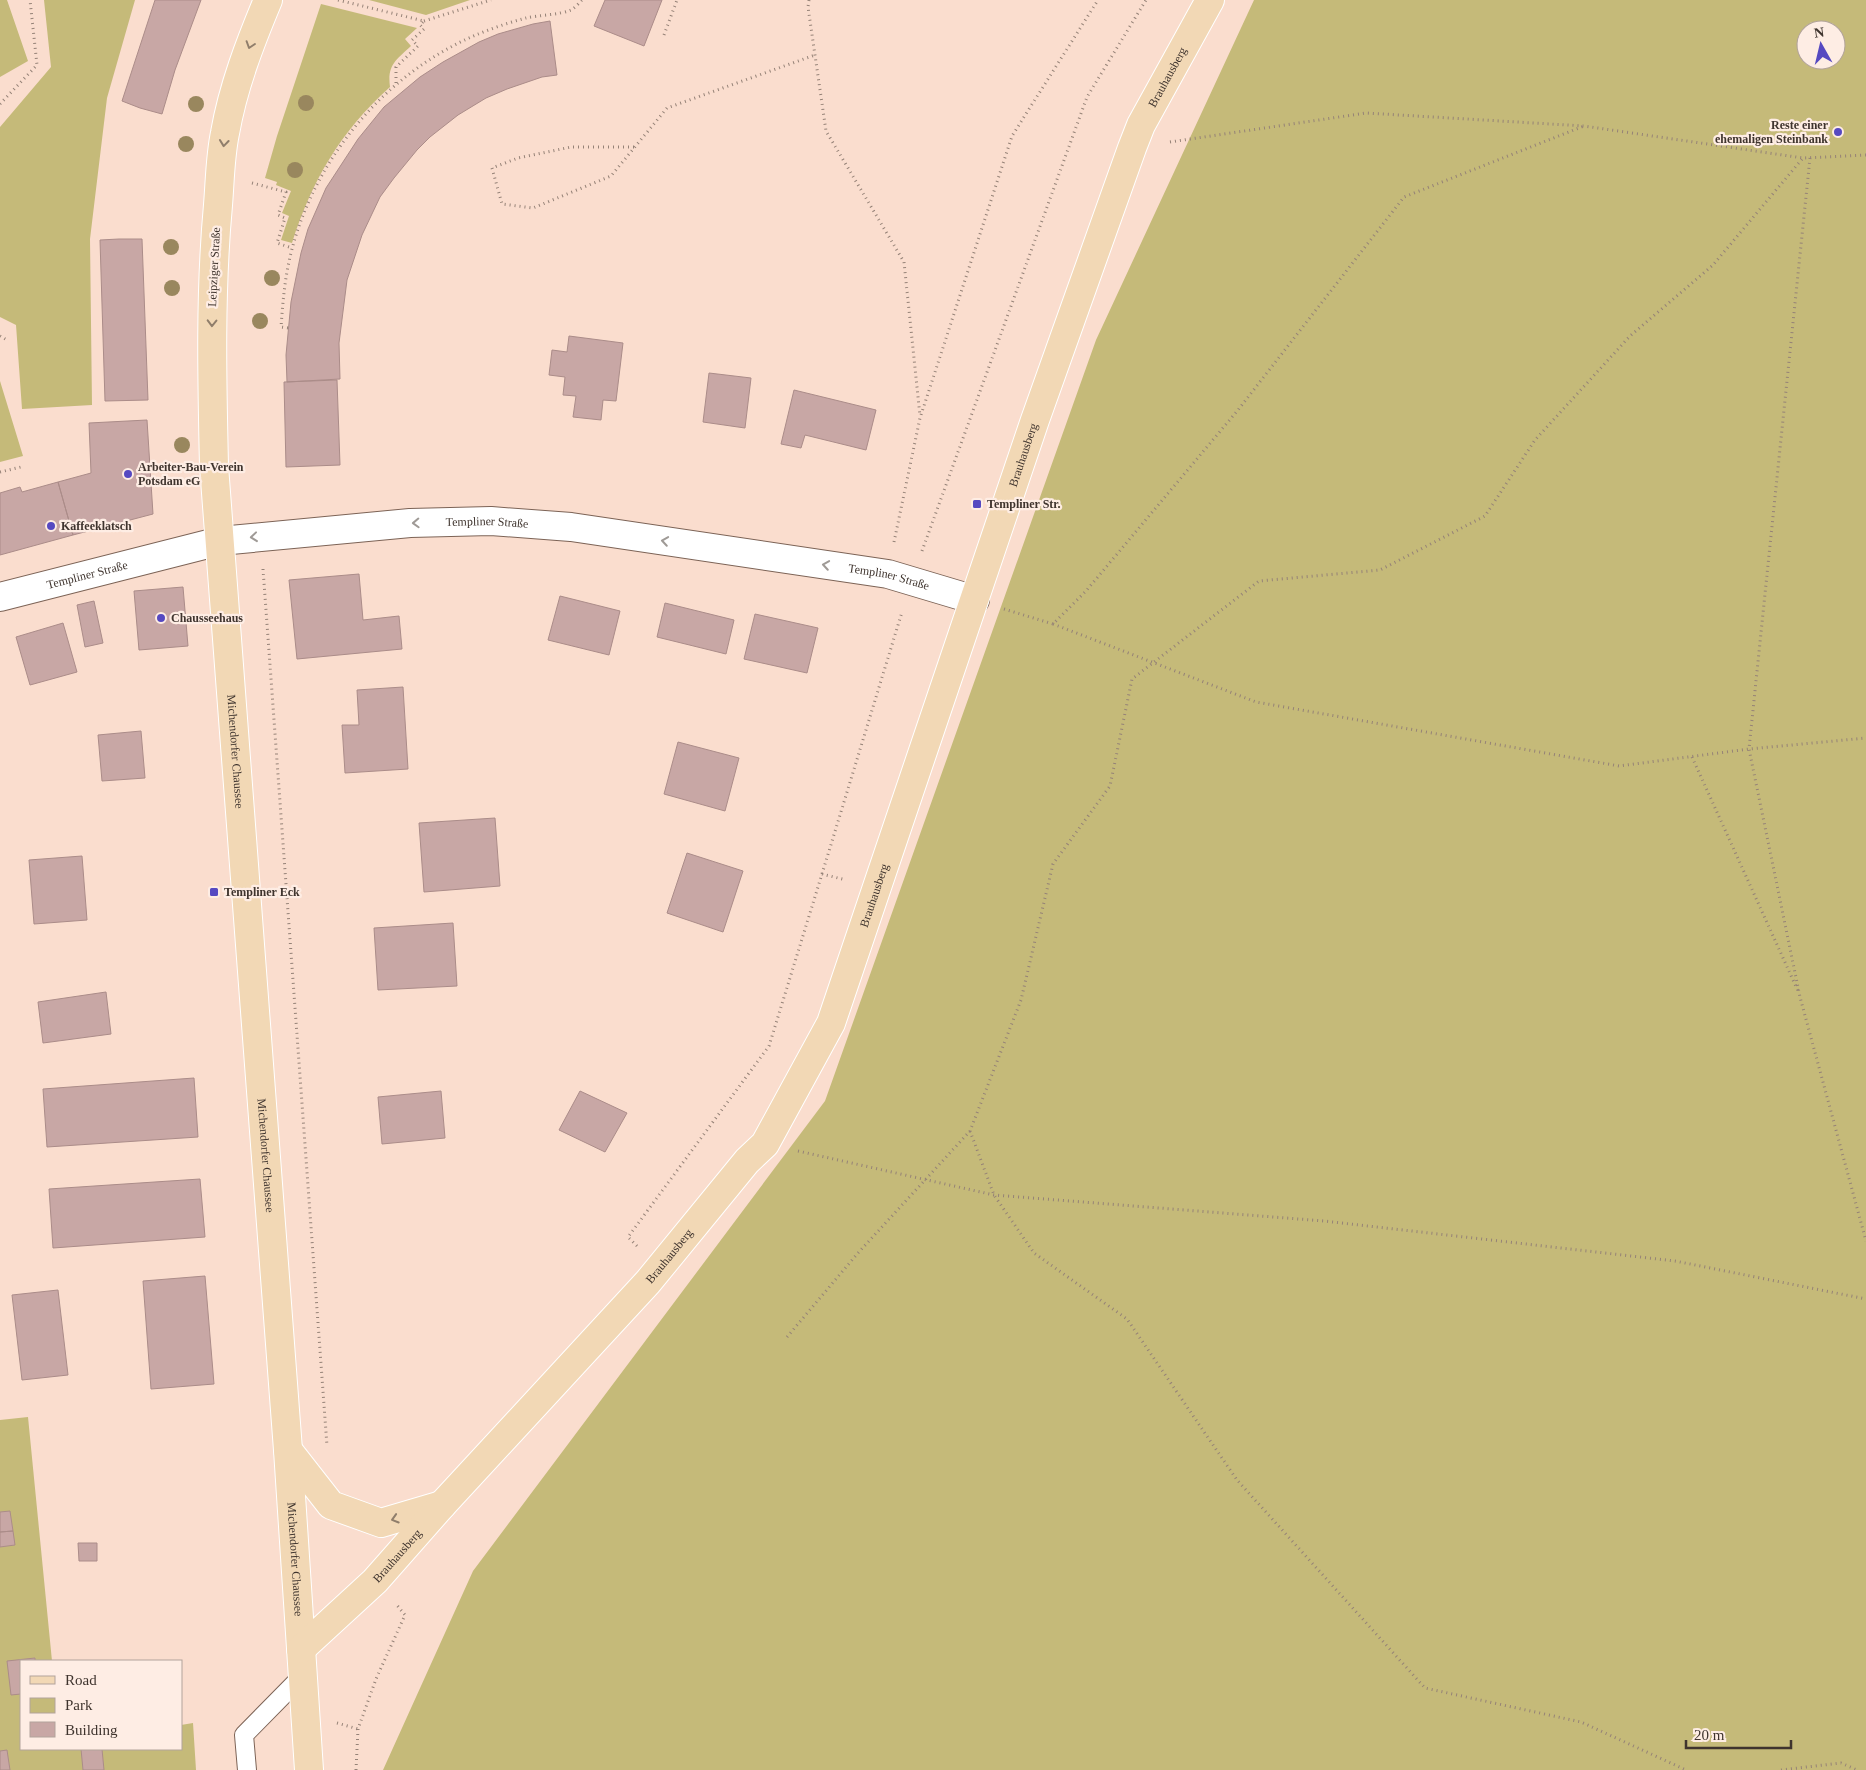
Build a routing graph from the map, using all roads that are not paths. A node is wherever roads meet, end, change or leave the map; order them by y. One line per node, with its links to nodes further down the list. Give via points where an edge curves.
1 (268, 0): 3 (main road, Leipziger Straße, one-way to 3, via 251,40 224,134 217,207 211,352)
2 (1210, 0): 5 (main road, Brauhausberg, via 1141,125 1035,420)
3 (220, 541): 4 (street, Templiner Straße); 5 (street, Templiner Straße, one-way to 3, via 899,578 571,527 491,522 410,523); 6 (main road, Michendorfer Chaussee)
4 (0, 597)
5 (975, 600): 7 (main road, Brauhausberg, via 831,1023 765,1144 747,1161 661,1267)
6 (288, 1450): 7 (main road, one-way to 6, via 381,1523 331,1505); 8 (main road, Michendorfer Chaussee)
7 (442, 1504): 8 (main road, Brauhausberg)
8 (302, 1662): 9 (lane, via 244,1735); 10 (main road, Michendorfer Chaussee)
9 (247, 1770)
10 (309, 1770)

